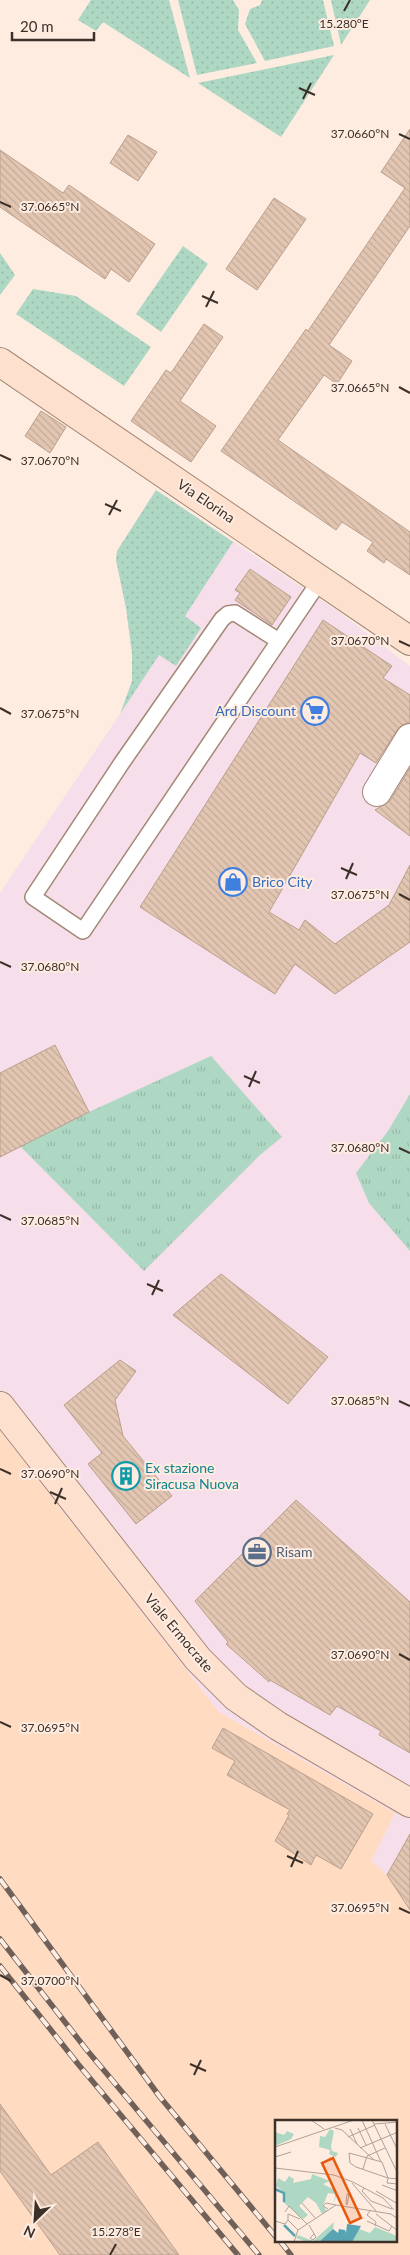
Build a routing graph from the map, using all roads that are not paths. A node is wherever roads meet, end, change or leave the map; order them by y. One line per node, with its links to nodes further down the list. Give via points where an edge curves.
1 (0, 362): 2 (main road, Via Elorina)
2 (321, 579): 3 (lane); 4 (main road, Via Elorina)
3 (279, 641): 3 (lane, via 235,613 222,619 33,897 83,932)
4 (410, 641)
5 (410, 738): 6 (street)
6 (377, 792)
7 (0, 1406): 8 (main road, Viale Ermocrate, via 198,1660 236,1697 278,1726)
8 (410, 1803)

